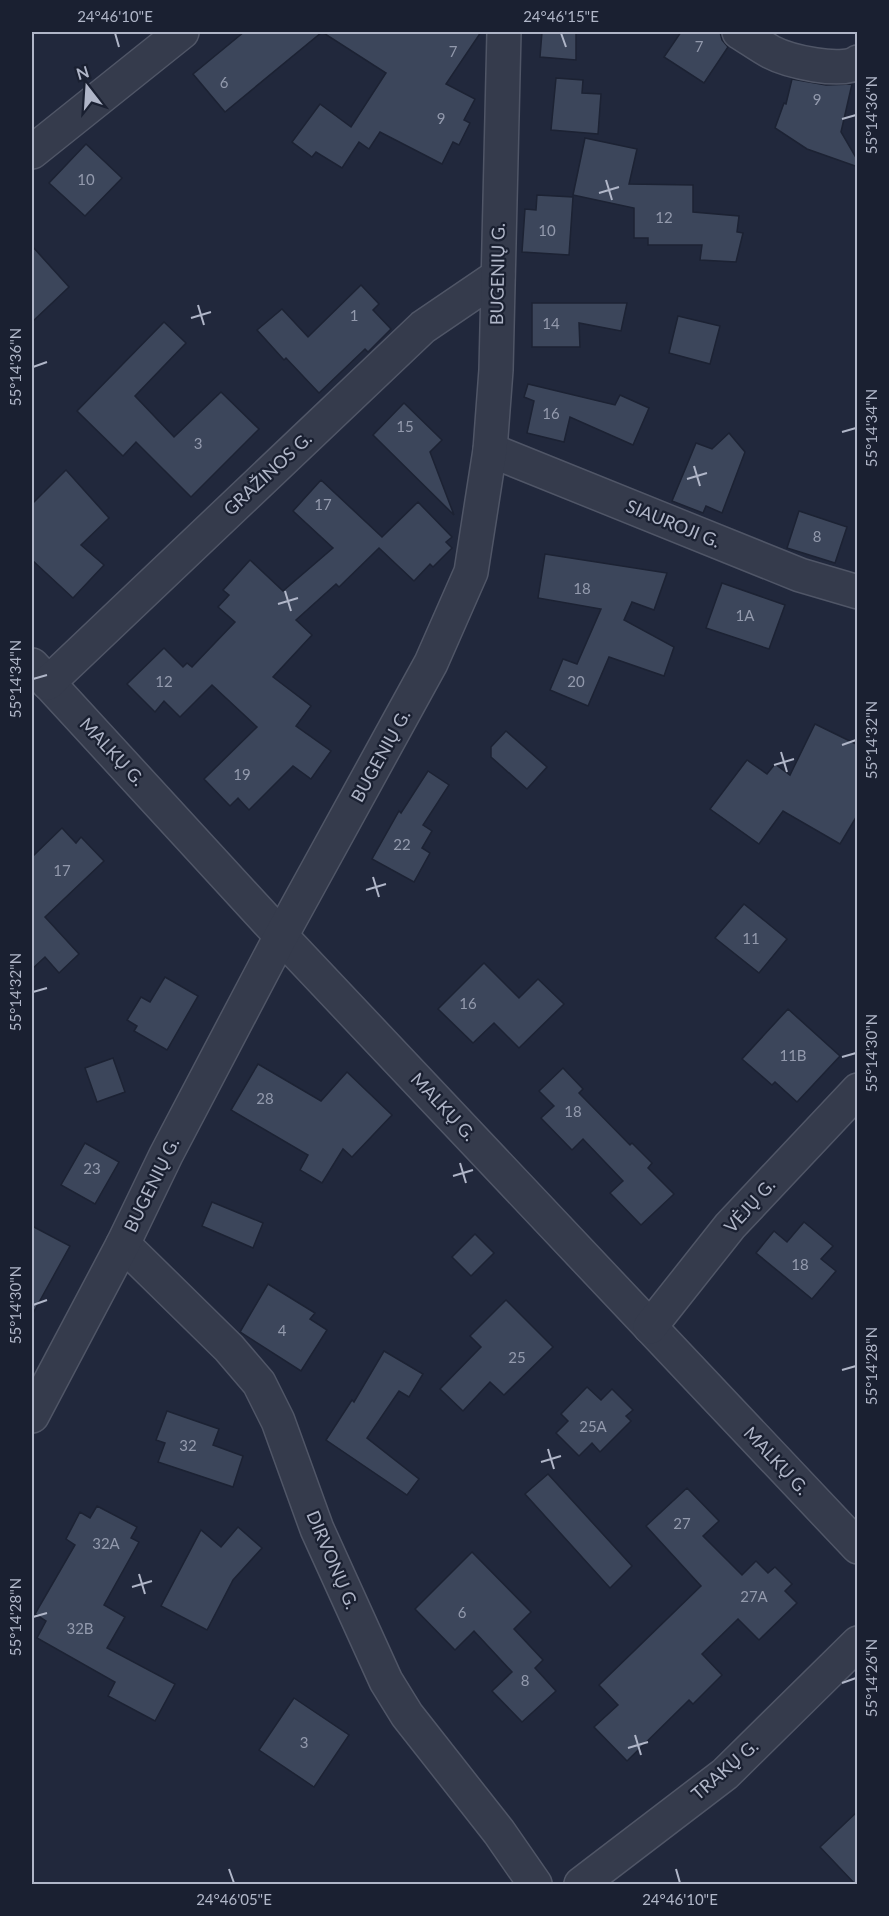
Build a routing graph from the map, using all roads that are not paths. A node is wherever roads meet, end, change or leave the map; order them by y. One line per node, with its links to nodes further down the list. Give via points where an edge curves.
1 (182, 32): 5 (street)
2 (504, 32): 6 (street, BUGENIŲ G.)
3 (739, 32): 4 (street, via 773,53 815,64 851,67)
4 (858, 62)
5 (32, 152)
6 (498, 276): 7 (street, BUGENIŲ G.); 9 (street, GRAŽINOS G., via 423,327)
7 (490, 450): 8 (street, SIAUROJI G., via 800,575); 10 (street, BUGENIŲ G., via 471,572 431,663)
8 (858, 592)
9 (40, 674): 10 (street, MALKŲ G.)
10 (281, 936): 12 (street, BUGENIŲ G.); 13 (street, MALKŲ G.)
11 (858, 1090): 13 (street, VĖJŲ G., via 730,1226)
12 (123, 1244): 14 (street, BUGENIŲ G.); 17 (street, DIRVONŲ G., via 229,1348 259,1383 278,1421 317,1529 386,1681)
13 (650, 1327): 15 (street, MALKŲ G.)
14 (32, 1416)
15 (858, 1547)
16 (858, 1643): 18 (street, TRAKŲ G., via 725,1774)
17 (535, 1884)
18 (581, 1884)

